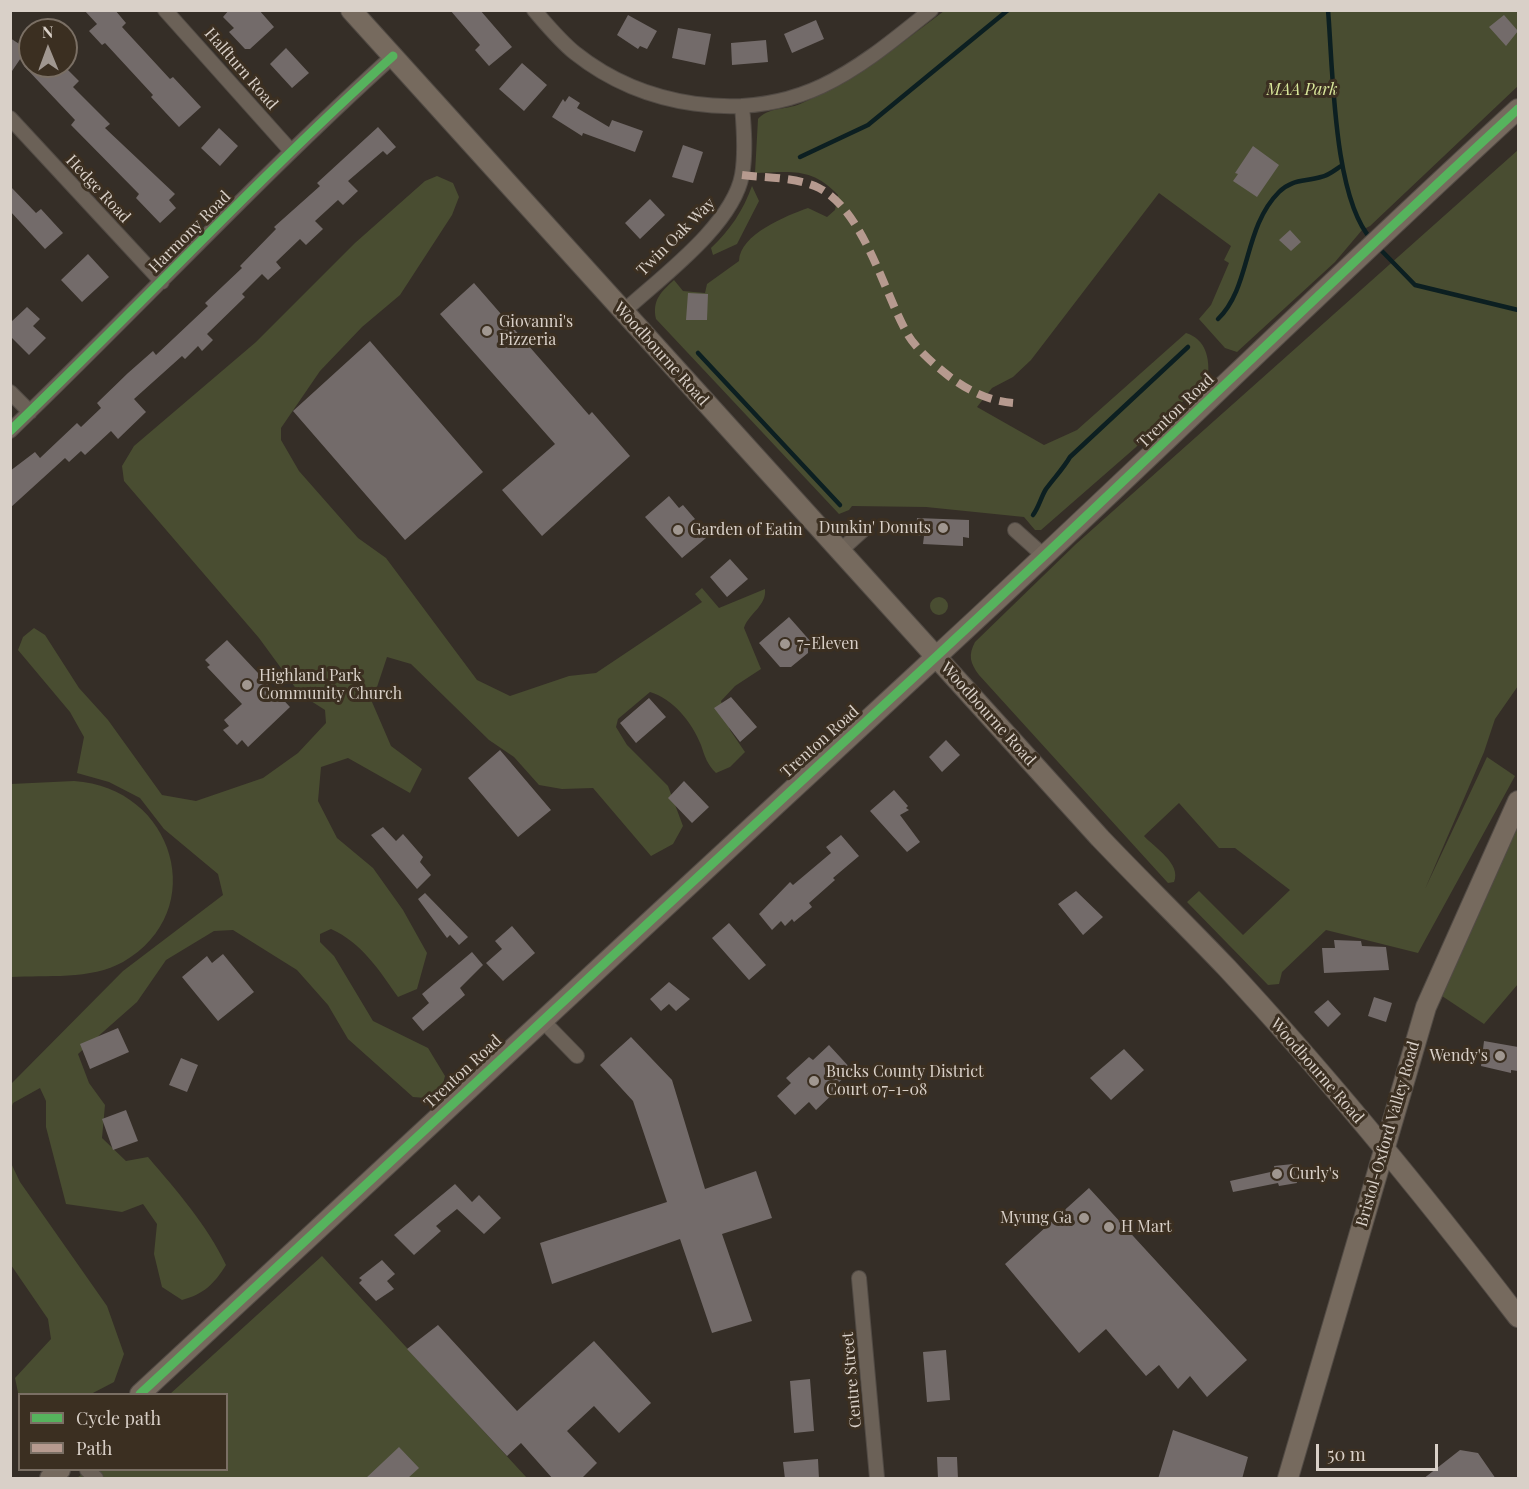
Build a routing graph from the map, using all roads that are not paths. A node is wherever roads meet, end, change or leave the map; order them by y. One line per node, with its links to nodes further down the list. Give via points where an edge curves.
1 (165, 10): 9 (street, Halfturn Road)
2 (351, 10): 5 (main road, Woodbourne Road)
3 (534, 10): 6 (street, via 574,53 625,83 690,104)
4 (931, 10): 6 (street, via 855,68 821,86 793,97)
5 (393, 56): 9 (street, Harmony Road); 11 (main road, Woodbourne Road)
6 (742, 106): 11 (street, Twin Oak Way, via 742,175 734,199 704,237)
7 (1518, 109): 18 (main road, Trenton Road)
8 (10, 118): 10 (street, Hedge Road)
9 (291, 151): 10 (street, Harmony Road)
10 (162, 282): 13 (street, Harmony Road)
11 (623, 312): 17 (main road, Woodbourne Road)
12 (10, 392): 13 (street)
13 (30, 412): 14 (street, Harmony Road)
14 (10, 431)
15 (1015, 530): 18 (street)
16 (862, 531): 17 (street)
17 (840, 551): 19 (main road, Woodbourne Road)
18 (1044, 556): 19 (main road, Trenton Road)
19 (936, 657): 21 (main road, Trenton Road); 23 (main road, Woodbourne Road, via 1100,838 1236,978)
20 (1518, 801): 23 (main road, Bristol-Oxford Valley Road, via 1426,1007)
21 (542, 1020): 22 (street); 26 (main road, Trenton Road)
22 (577, 1056)
23 (1383, 1147): 25 (main road, Woodbourne Road); 28 (main road, Bristol-Oxford Valley Road)
24 (859, 1278): 27 (street, Centre Street)
25 (1518, 1317)
26 (142, 1393)
27 (877, 1479)
28 (1288, 1479)

